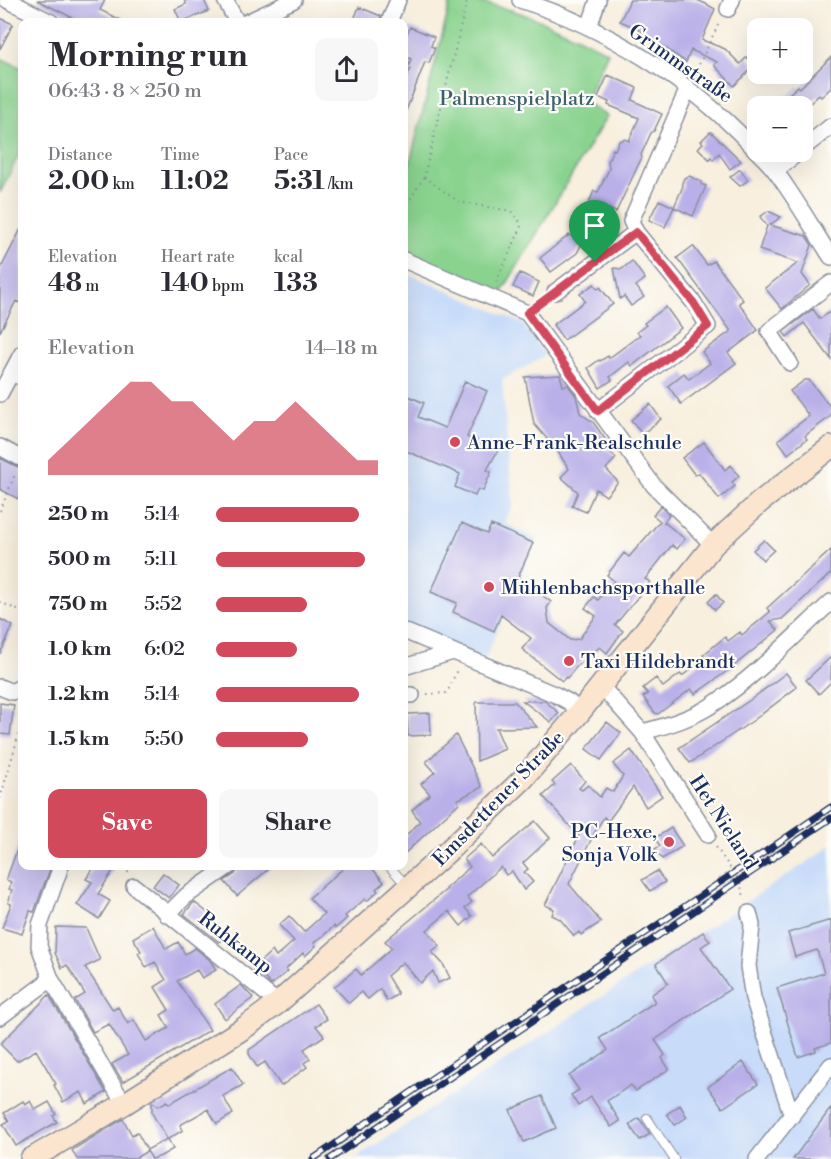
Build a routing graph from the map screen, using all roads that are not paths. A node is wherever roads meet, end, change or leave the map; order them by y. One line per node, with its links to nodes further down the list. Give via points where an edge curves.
1 (7, 0): 7 (street)
2 (225, 0): 8 (street)
3 (294, 0): 9 (street)
4 (398, 0): 10 (street)
5 (520, 0): 11 (street, Grimmstraße)
6 (598, 0): 11 (street)
7 (43, 18)
8 (235, 18)
9 (256, 18)
10 (391, 18)
11 (589, 27): 12 (street, Grimmstraße)
12 (688, 88): 16 (street, Grimmstraße, via 727,120); 17 (street, via 631,221)
13 (831, 126): 14 (street)
14 (813, 140)
15 (786, 162): 16 (street)
16 (775, 171): 18 (street, Grimmstraße)
17 (636, 232): 21 (street); 25 (street, via 708,326)
18 (831, 257)
19 (408, 262): 25 (street, via 527,313)
20 (831, 283): 22 (street, via 769,331)
21 (555, 292)
22 (790, 363)
23 (16, 379): 24 (street)
24 (0, 394)
25 (598, 411): 29 (street, via 654,486)
26 (0, 447): 28 (street)
27 (831, 447): 29 (street, Emsdettener Straße, via 760,502)
28 (18, 457)
29 (713, 545): 34 (street, Emsdettener Straße)
30 (831, 602): 38 (street, via 772,658 714,704 667,726)
31 (408, 633): 32 (street)
32 (458, 654): 33 (street); 37 (street, via 556,695)
33 (408, 666)
34 (601, 686): 37 (street, Emsdettener Straße); 38 (street, Het Nieland)
35 (0, 687): 36 (street, via 12,692)
36 (18, 688)
37 (580, 712): 44 (street, Emsdettener Straße, via 523,779)
38 (642, 732): 39 (street, Het Nieland)
39 (708, 835)
40 (60, 870): 47 (street, via 40,925 39,946)
41 (223, 870): 46 (street, Ruhkamp)
42 (392, 870): 44 (lane)
43 (134, 886): 46 (street, Ruhkamp)
44 (408, 888): 48 (street, Emsdettener Straße)
45 (749, 913): 52 (street, via 752,925 748,966 753,998)
46 (167, 915): 48 (street, Ruhkamp)
47 (51, 979): 49 (street); 51 (street)
48 (278, 1003): 51 (street, Emsdettener Straße)
49 (0, 1017)
50 (831, 1065): 52 (street)
51 (124, 1104): 54 (street, Emsdettener Straße)
52 (792, 1116): 56 (street)
53 (647, 1118): 55 (lane)
54 (31, 1159)
55 (674, 1159)
56 (757, 1159)

